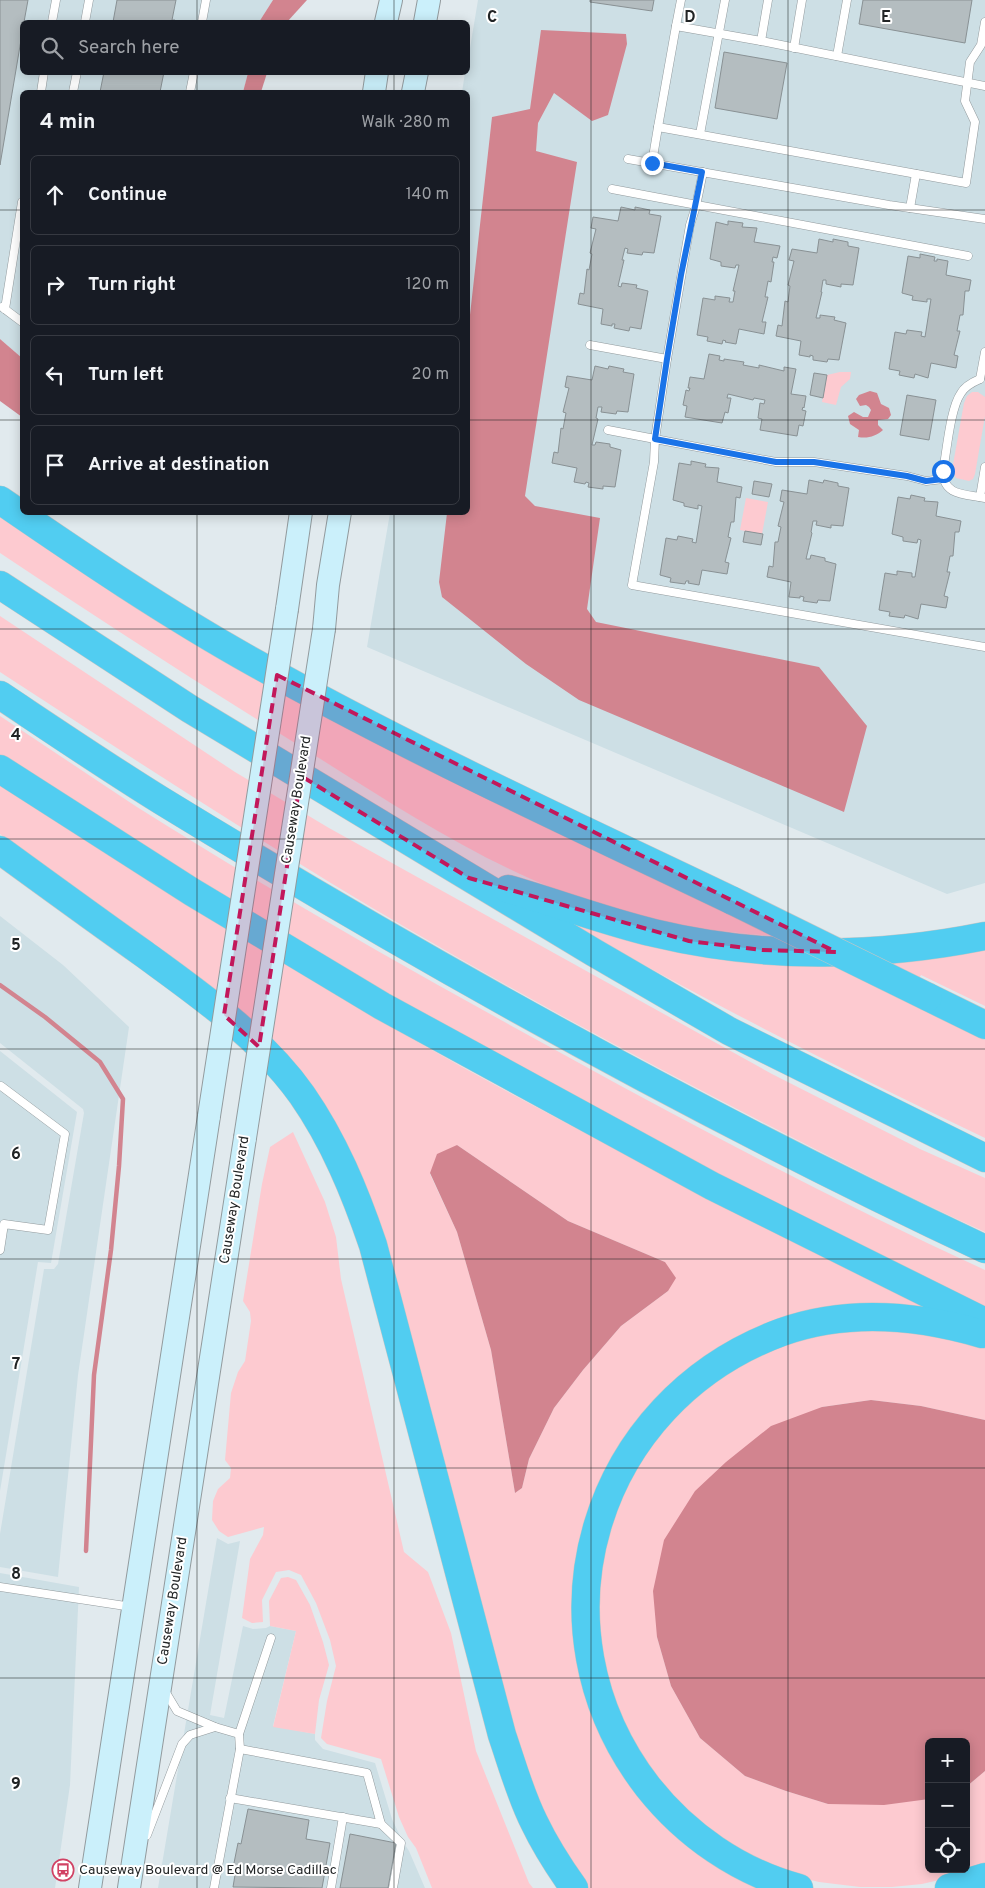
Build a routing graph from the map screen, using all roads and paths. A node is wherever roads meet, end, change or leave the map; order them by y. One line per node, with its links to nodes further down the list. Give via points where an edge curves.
1 (56, 0): 11 (lane)
2 (89, 0): 12 (lane)
3 (206, 0): 13 (lane)
4 (390, 0): 14 (main road)
5 (429, 0): 15 (main road)
6 (681, 0): 17 (lane)
7 (725, 0): 18 (lane)
8 (768, 0): 19 (lane)
9 (802, 0): 20 (lane)
10 (847, 0): 21 (lane)
11 (52, 20)
12 (85, 20)
13 (202, 20)
14 (386, 20)
15 (425, 20)
16 (985, 22): 27 (lane, via 981,45 970,62)
17 (676, 26): 18 (lane); 34 (lane)
18 (719, 33): 19 (lane); 35 (lane)
19 (761, 41): 20 (lane)
20 (794, 48): 21 (lane)
21 (837, 56): 27 (lane)
22 (44, 75): 29 (lane)
23 (76, 75): 30 (lane)
24 (193, 75): 31 (lane)
25 (377, 75): 32 (main road)
26 (416, 75): 33 (main road)
27 (967, 82): 28 (lane); 39 (lane, via 965,100 975,122 966,183)
28 (985, 86)
29 (41, 90)
30 (73, 90)
31 (190, 90)
32 (374, 90)
33 (413, 90)
34 (658, 126): 35 (lane); 37 (lane)
35 (700, 134): 39 (lane)
36 (628, 159): 37 (lane)
37 (652, 163): 38 (lane)
38 (702, 172): 41 (lane); 42 (lane)
39 (916, 174): 42 (lane)
40 (612, 189): 41 (lane)
41 (696, 206): 45 (lane); 50 (lane)
42 (910, 208): 44 (lane)
43 (20, 212): 46 (lane)
44 (985, 218)
45 (968, 256)
46 (2, 307): 47 (lane)
47 (20, 320)
48 (590, 345): 50 (lane)
49 (985, 352): 51 (lane)
50 (667, 359): 53 (lane)
51 (983, 381): 55 (lane, via 971,383 962,390 956,402)
52 (608, 430): 53 (lane)
53 (655, 439): 55 (lane, via 776,462 820,463 926,481); 64 (lane, via 654,462 632,585)
54 (985, 467): 56 (lane)
55 (943, 479): 57 (lane, via 951,490)
56 (984, 482): 57 (lane)
57 (982, 497)
58 (0, 500): 59 (highway, bridge)
59 (20, 513)
60 (23, 515): 70 (highway, bridge, via 148,598 255,663 365,723)
61 (301, 515): 78 (main road, bridge)
62 (340, 515): 80 (main road, Causeway Boulevard, bridge)
63 (0, 585): 68 (highway, via 190,709)
64 (985, 647)
65 (0, 695): 73 (highway, via 160,800 424,957 586,1048 752,1135)
66 (0, 770): 75 (highway, via 192,892 382,1006 712,1186)
67 (0, 850): 93 (highway, via 218,1009 276,1064 301,1094 328,1137 350,1182 373,1244 517,1781 534,1822)
68 (468, 878): 69 (highway, via 621,924 723,946 772,951 872,952); 72 (highway, via 729,1031)
69 (985, 936)
70 (985, 1025)
71 (1, 1086): 74 (lane, via 64,1134 48,1230 4,1224)
72 (985, 1158)
73 (985, 1249)
74 (0, 1250)
75 (985, 1322)
76 (985, 1335): 94 (highway, via 933,1322 875,1316 814,1324 784,1331 752,1344 721,1361 668,1404 629,1452 603,1505 590,1552 585,1606 592,1669 610,1726 639,1775 661,1804 688,1829 738,1864 782,1884)
77 (0, 1587): 78 (lane)
78 (134, 1607): 89 (main road)
79 (271, 1638): 82 (lane)
80 (161, 1683): 81 (lane, via 177,1711); 88 (main road, Causeway Boulevard)
81 (215, 1727): 82 (lane); 88 (lane, via 190,1735 182,1744)
82 (239, 1734): 83 (lane)
83 (240, 1749): 84 (lane); 86 (lane, via 367,1774)
84 (230, 1798): 85 (lane); 90 (lane)
85 (343, 1817): 86 (lane); 91 (lane)
86 (381, 1824): 92 (lane, via 401,1843)
87 (985, 1877): 95 (highway)
88 (132, 1882)
89 (90, 1888)
90 (214, 1888)
91 (331, 1888)
92 (393, 1888)
93 (574, 1888)
94 (799, 1888)
95 (949, 1888)

